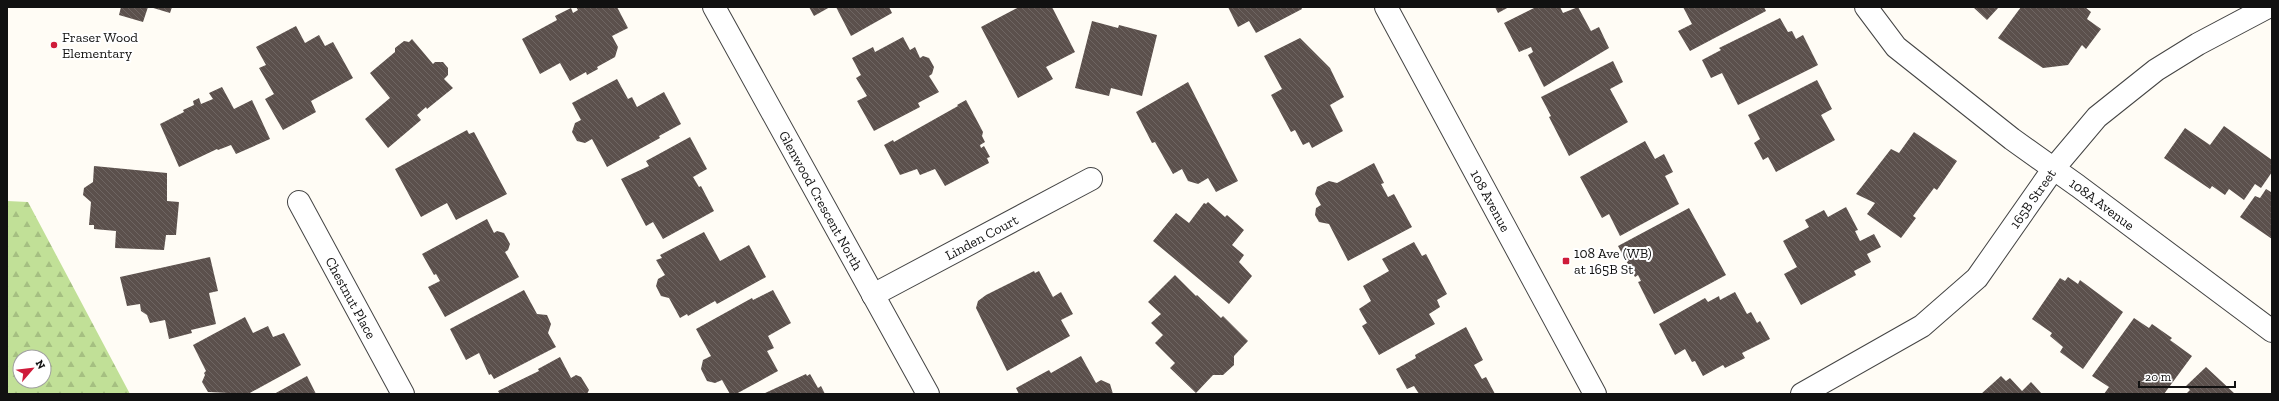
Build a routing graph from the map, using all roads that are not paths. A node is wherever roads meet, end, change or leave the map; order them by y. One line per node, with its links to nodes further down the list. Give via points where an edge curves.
1 (714, 7): 8 (street, Glenwood Crescent North)
2 (1386, 7): 12 (street, 108 Avenue)
3 (1866, 7): 5 (street, 108A Avenue, via 1896,47 2012,139)
4 (2268, 7): 5 (street, 165B Street, via 2198,44 2156,70 2097,117)
5 (2054, 168): 9 (street, 108A Avenue); 13 (street, 165B Street, via 1977,278 1922,326)
6 (1091, 179): 8 (street, Linden Court)
7 (299, 202): 10 (street, Chestnut Place)
8 (873, 295): 11 (street, Glenwood Crescent North)
9 (2272, 331)
10 (403, 394)
11 (928, 394)
12 (1595, 394)
13 (1802, 394)

